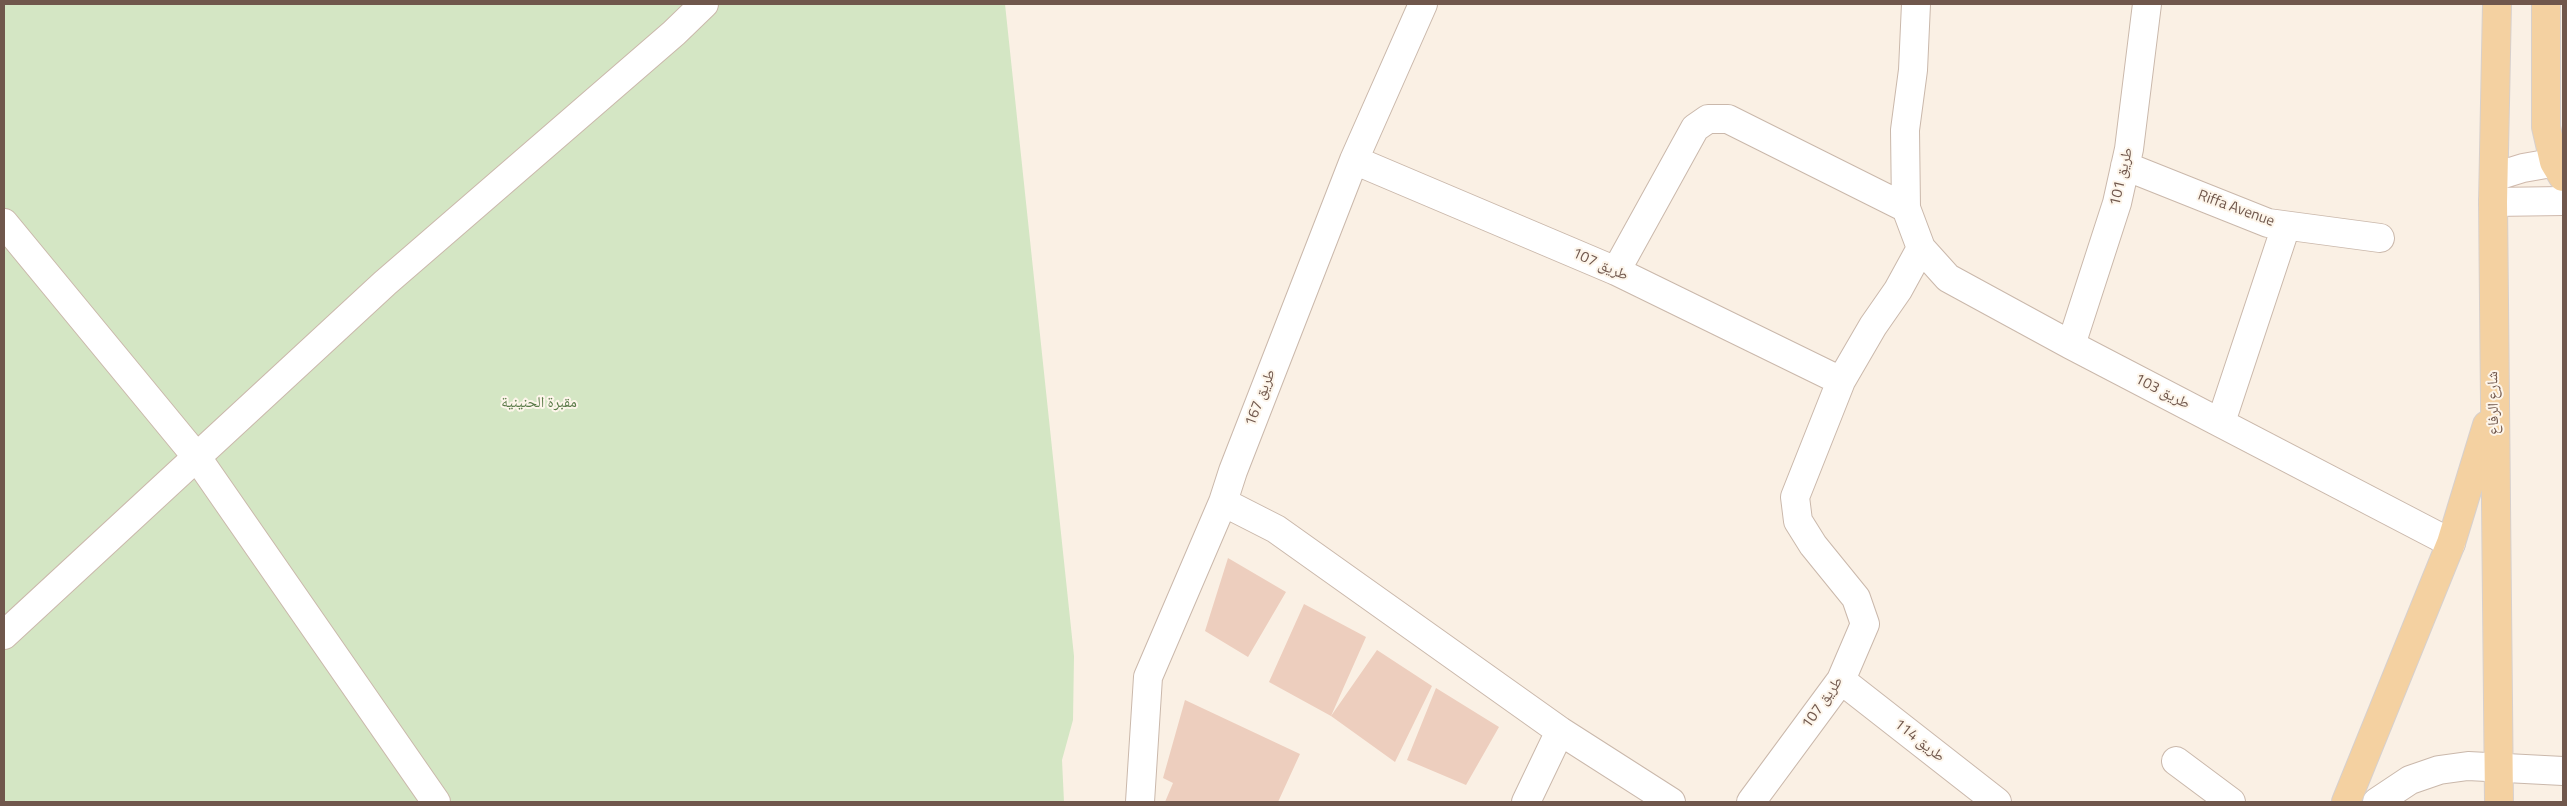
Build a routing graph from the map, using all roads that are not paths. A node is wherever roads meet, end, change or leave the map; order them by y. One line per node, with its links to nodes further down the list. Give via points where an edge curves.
1 (704, 4): 22 (street, via 385,283)
2 (1422, 4): 7 (street, طريق 167)
3 (1916, 4): 12 (street, via 1906,130)
4 (2147, 4): 8 (street, طريق 101)
5 (2497, 4): 10 (main road, شارع الرفاع)
6 (2546, 4): 9 (main road, via 2546,127)
7 (1354, 160): 17 (street, طريق 107); 23 (street, طريق 167)
8 (2125, 166): 14 (street, Riffa Avenue, via 2268,223); 18 (street, طريق 101, via 2117,203)
9 (2560, 167): 10 (street)
10 (2493, 190): 11 (street); 20 (main road, شارع الرفاع)
11 (2563, 201)
12 (1906, 208): 16 (street, طريق 103); 17 (street, via 1728,119 1708,119 1695,128)
13 (4, 223): 22 (street)
14 (2286, 226): 15 (street, Riffa Avenue); 21 (street)
15 (2380, 238)
16 (1921, 248): 18 (street, طريق 103, via 1948,278); 19 (street, طريق 107)
17 (1616, 271): 19 (street, طريق 107)
18 (2071, 346): 21 (street, طريق 103)
19 (1841, 381): 26 (street, طريق 107, via 1795,497 1798,521 1862,610 1865,624)
20 (2494, 399): 24 (main road); 29 (main road, شارع الرفاع)
21 (2221, 422): 24 (street, طريق 103)
22 (196, 456): 25 (street); 31 (street)
23 (1223, 502): 27 (street, via 1276,529); 32 (street, طريق 167, via 1148,677)
24 (2451, 543): 38 (main road)
25 (4, 635)
26 (1841, 680): 35 (street, طريق 107); 36 (street, طريق 114)
27 (1560, 732): 33 (street); 34 (street)
28 (2176, 761): 37 (street)
29 (2498, 769): 30 (street); 39 (street, via 2468,766 2438,770 2410,780); 40 (main road, شارع الرفاع)
30 (2563, 772)
31 (436, 802)
32 (1140, 802)
33 (1526, 802)
34 (1671, 802)
35 (1751, 802)
36 (1997, 802)
37 (2230, 802)
38 (2346, 802)
39 (2376, 802)
40 (2499, 802)

